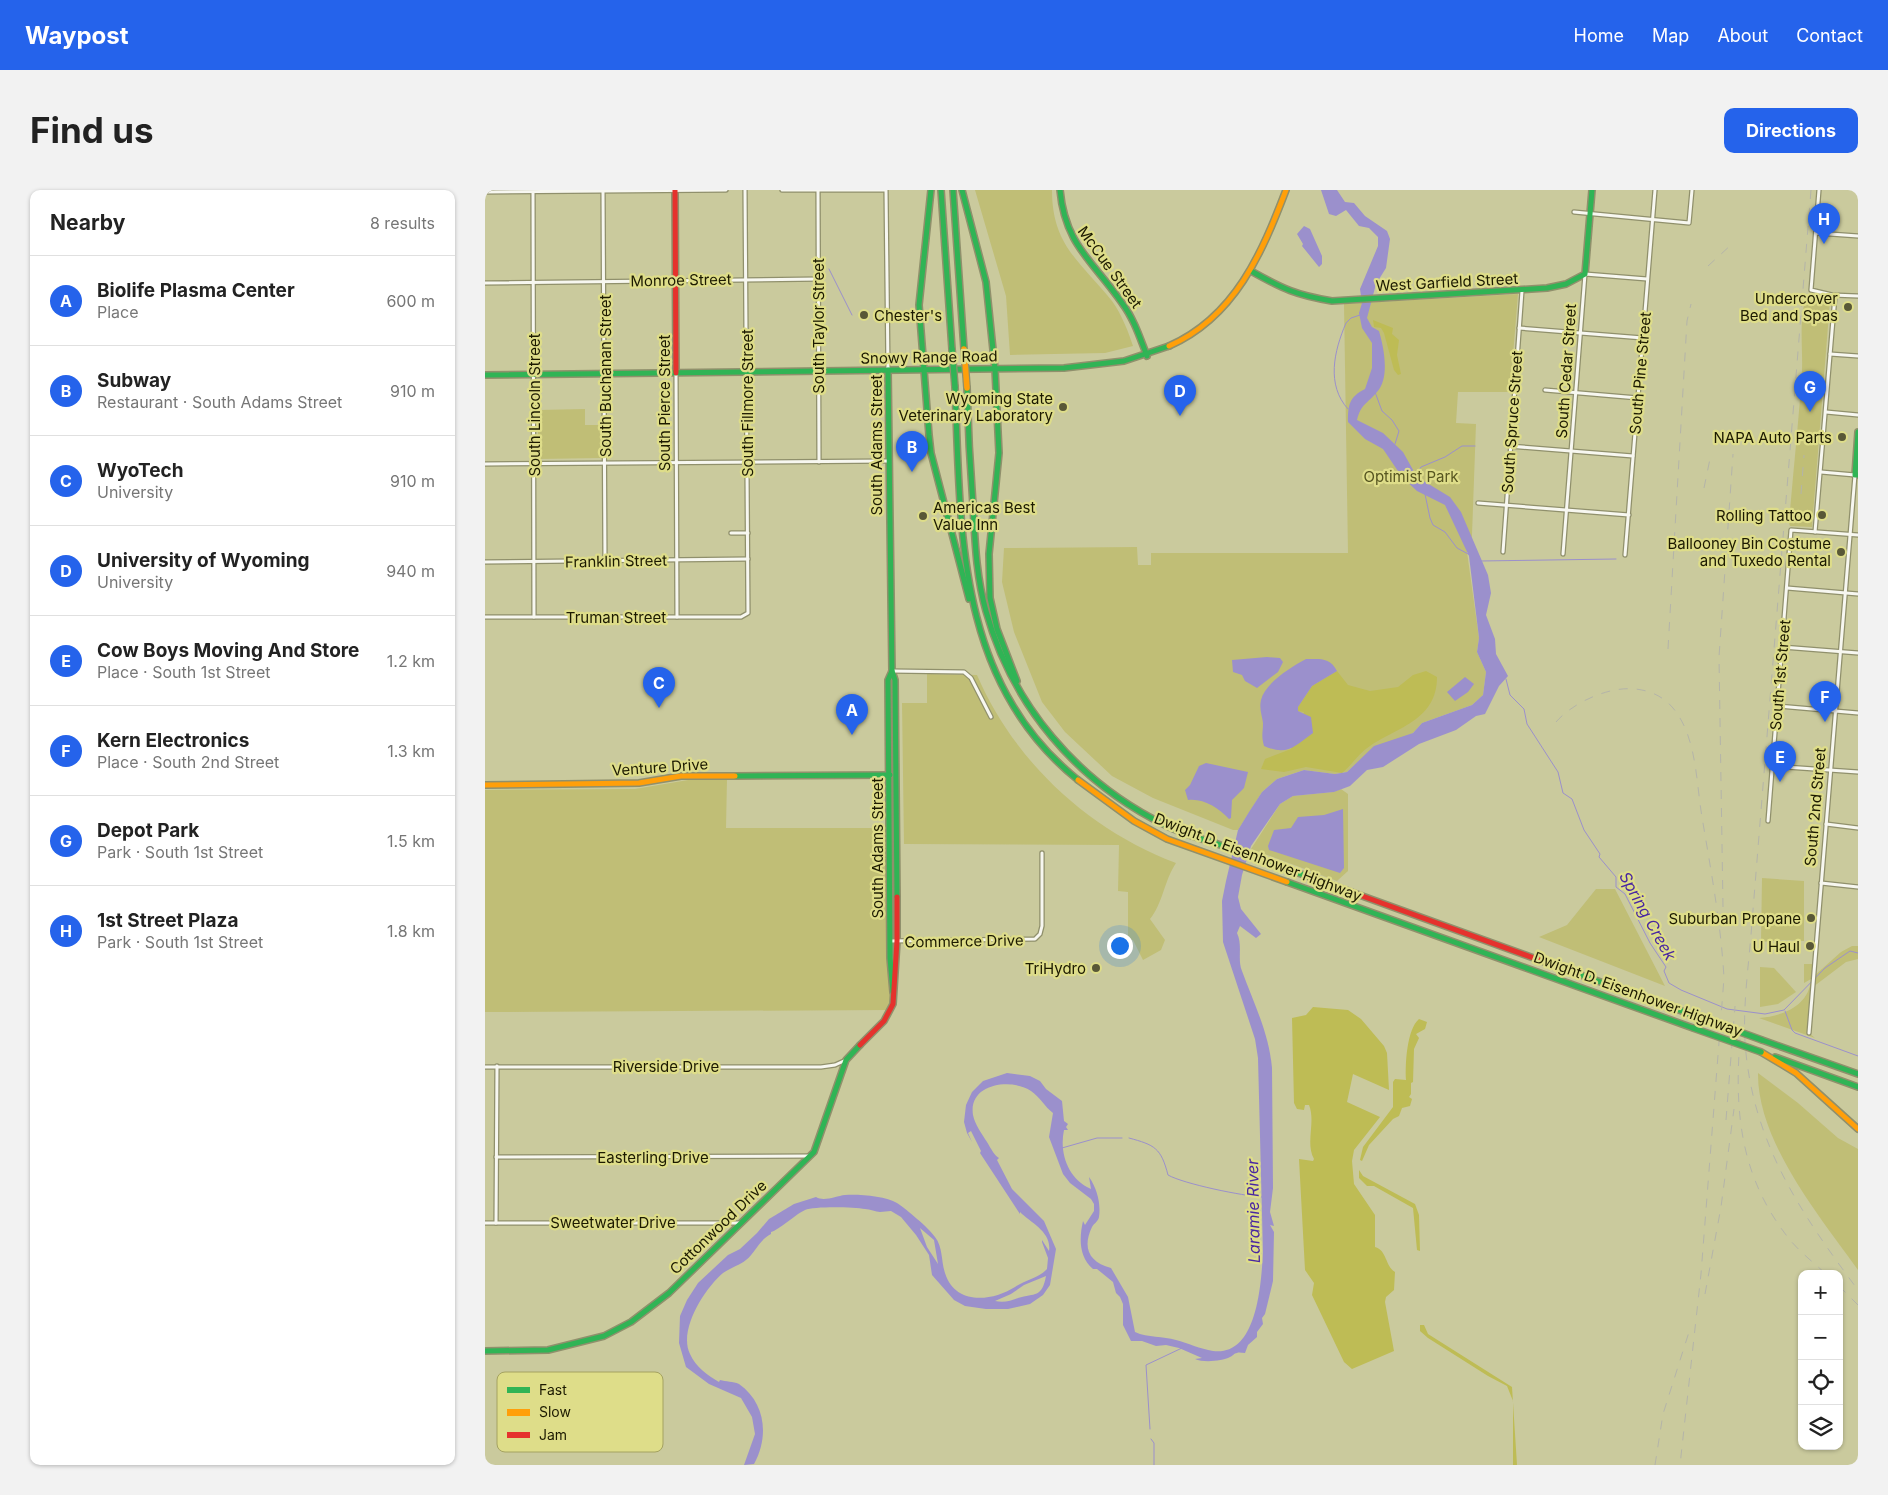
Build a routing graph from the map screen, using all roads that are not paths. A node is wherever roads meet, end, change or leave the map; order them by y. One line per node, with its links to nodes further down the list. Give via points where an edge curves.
1 (675, 190): 2 (street); 18 (street); 31 (main road, South Pierce Street)
2 (726, 190)
3 (745, 190): 27 (street, South Fillmore Street)
4 (782, 190): 5 (street)
5 (818, 190): 6 (street); 28 (street, South Taylor Street)
6 (885, 190): 44 (street, South Adams Street)
7 (931, 190): 45 (main road, via 920,279)
8 (941, 190): 94 (main road, Dwight D. Eisenhower Highway, bridge, via 964,537)
9 (953, 190): 103 (main road, Dwight D. Eisenhower Highway, bridge, via 978,568 986,611 1010,675 1031,711)
10 (962, 190): 43 (main road, via 986,282)
11 (1060, 190): 41 (main road, McCue Street, via 1064,221 1074,243 1125,306)
12 (1285, 190): 25 (main road, Snowy Range Road)
13 (1592, 190): 21 (main road, South Cedar Street)
14 (1655, 190): 22 (street, South Pine Street)
15 (1692, 190): 22 (street, via 1689,223)
16 (1819, 190): 23 (street)
17 (485, 192): 19 (street)
18 (603, 192): 19 (street); 30 (street, South Buchanan Street)
19 (533, 193): 32 (street, South Lincoln Street)
20 (1575, 212): 21 (street)
21 (1591, 214): 22 (street); 26 (main road, South Cedar Street)
22 (1653, 219): 29 (street, South Pine Street)
23 (1816, 233): 24 (street); 35 (street, via 1811,290)
24 (1858, 236)
25 (1251, 271): 34 (main road, West Garfield Street, via 1300,296 1326,301); 41 (main road, Snowy Range Road, via 1208,321 1181,340)
26 (1585, 274): 29 (street); 34 (main road, West Garfield Street, via 1558,287); 38 (street, South Cedar Street)
27 (747, 279): 28 (street, Monroe Street); 31 (street, Monroe Street); 47 (street, South Fillmore Street)
28 (817, 279): 46 (street, South Taylor Street)
29 (1647, 279): 39 (street, South Pine Street)
30 (605, 281): 31 (street, Monroe Street); 32 (street, Monroe Street); 50 (street, South Buchanan Street)
31 (675, 281): 48 (main road, South Pierce Street)
32 (533, 282): 33 (street, Monroe Street); 49 (street, South Lincoln Street)
33 (485, 283)
34 (1522, 291): 37 (street, South Spruce Street)
35 (1835, 296): 36 (street); 40 (street)
36 (1858, 296)
37 (1519, 328): 38 (street); 58 (street, South Spruce Street)
38 (1581, 333): 39 (street); 53 (street, South Cedar Street)
39 (1643, 338): 54 (street, South Pine Street)
40 (1831, 354): 42 (street); 55 (street)
41 (1147, 356): 43 (main road, Snowy Range Road, via 1097,367)
42 (1858, 356)
43 (995, 369): 45 (main road, Snowy Range Road); 103 (main road, via 999,453 989,554 991,598 1008,662 1019,686)
44 (888, 370): 45 (main road, Snowy Range Road); 46 (main road, Snowy Range Road); 61 (main road, South Adams Street)
45 (924, 370): 94 (main road, via 931,452)
46 (818, 371): 47 (main road, Snowy Range Road); 64 (street, South Taylor Street)
47 (747, 372): 48 (main road, Snowy Range Road); 63 (street, South Fillmore Street)
48 (676, 373): 50 (main road, Snowy Range Road); 62 (street, South Pierce Street)
49 (533, 374): 50 (main road, Snowy Range Road); 51 (main road, Snowy Range Road); 67 (street, South Lincoln Street)
50 (605, 374): 65 (street, South Buchanan Street)
51 (485, 375)
52 (1545, 390): 53 (street)
53 (1576, 393): 54 (street); 59 (street, South Cedar Street)
54 (1638, 398): 60 (street, South Pine Street)
55 (1825, 412): 56 (street); 68 (street)
56 (1858, 415)
57 (1858, 432): 69 (main road, South 2nd Street)
58 (1509, 446): 59 (street); 71 (street, South Spruce Street)
59 (1572, 451): 60 (street); 72 (street, South Cedar Street)
60 (1633, 456): 73 (street, South Pine Street)
61 (888, 461): 64 (street); 98 (main road, South Adams Street)
62 (677, 462): 63 (street); 65 (street); 83 (street, South Pierce Street)
63 (748, 462): 64 (street); 76 (street, South Fillmore Street)
64 (819, 462)
65 (605, 463): 67 (street); 84 (street, South Buchanan Street)
66 (485, 464): 67 (street)
67 (534, 464): 86 (street, South Lincoln Street)
68 (1821, 472): 69 (street); 74 (street)
69 (1856, 475): 77 (street, South 2nd Street)
70 (1478, 503): 71 (street)
71 (1505, 506): 72 (street); 79 (street, South Spruce Street)
72 (1567, 510): 73 (street); 80 (street, South Cedar Street)
73 (1629, 515): 81 (street, South Pine Street)
74 (1815, 532): 77 (street); 87 (street, South 1st Street, via 1791,530)
75 (731, 533): 76 (street)
76 (748, 533): 82 (street, South Fillmore Street)
77 (1850, 534): 78 (street); 88 (street, South 2nd Street)
78 (1858, 535)
79 (1503, 552)
80 (1563, 554)
81 (1625, 555)
82 (748, 559): 83 (street, Franklin Street); 90 (street, South Fillmore Street, via 749,610)
83 (677, 560): 84 (street, Franklin Street); 93 (street, South Pierce Street)
84 (605, 561): 86 (street, Franklin Street)
85 (485, 562): 86 (street, Franklin Street)
86 (535, 562): 92 (street, South Lincoln Street)
87 (1787, 588): 88 (street); 95 (street, South 1st Street)
88 (1845, 593): 89 (street); 96 (street, South 2nd Street)
89 (1858, 594)
90 (746, 614): 93 (street, Truman Street, via 741,617)
91 (485, 617): 92 (street, Truman Street)
92 (535, 617): 93 (street, Truman Street)
93 (677, 617)
94 (976, 620): 121 (main road, Dwight D. Eisenhower Highway, bridge, via 1005,691 1033,733 1059,765 1084,787 1136,823 1222,860)
95 (1782, 647): 96 (street); 99 (street, South 1st Street)
96 (1840, 652): 97 (street); 100 (street, South 2nd Street)
97 (1858, 653)
98 (891, 670): 102 (street, via 964,672 971,678); 107 (main road, South Adams Street, via 888,680); 108 (main road, South Adams Street, via 895,680)
99 (1777, 706): 100 (street); 104 (street, South 1st Street)
100 (1835, 711): 101 (street); 105 (street, South 2nd Street)
101 (1858, 713)
102 (991, 717)
103 (1055, 742): 125 (main road, Dwight D. Eisenhower Highway, bridge, via 1101,786 1166,826)
104 (1772, 766): 105 (street); 110 (street, South 1st Street)
105 (1830, 770): 106 (street); 111 (street, South 2nd Street)
106 (1858, 772)
107 (889, 775): 108 (main road, Venture Drive); 109 (main road, Venture Drive, via 681,776 639,783); 116 (main road, South Adams Street)
108 (896, 775): 117 (main road, South Adams Street)
109 (485, 785)
110 (1768, 821)
111 (1826, 824): 112 (street); 114 (street, South 2nd Street)
112 (1858, 828)
113 (1041, 853): 117 (street, Commerce Drive, via 1042,926 1038,937 1026,941)
114 (1821, 883): 115 (street); 120 (street, South 2nd Street)
115 (1858, 887)
116 (890, 941): 117 (street, Commerce Drive); 118 (main road, South Adams Street)
117 (897, 941): 118 (main road, South Adams Street)
118 (894, 995): 119 (main road, South Adams Street)
119 (889, 1016): 122 (main road, Cottonwood Drive)
120 (1809, 1033)
121 (1761, 1052): 126 (main road, Dwight D. Eisenhower Highway); 127 (main road, via 1796,1073)
122 (847, 1060): 123 (street, Riverside Drive, via 821,1067); 128 (main road, Cottonwood Drive, via 821,1138)
123 (497, 1066): 124 (street, Riverside Drive); 129 (street)
124 (485, 1067)
125 (1858, 1074)
126 (1858, 1087)
127 (1858, 1129)
128 (810, 1156): 129 (street, Easterling Drive); 132 (main road, Cottonwood Drive)
129 (496, 1157): 130 (street)
130 (496, 1222): 131 (street, Sweetwater Drive); 132 (street, Sweetwater Drive)
131 (485, 1223)
132 (741, 1223): 133 (main road, Cottonwood Drive, via 655,1304 615,1331 559,1348)
133 (485, 1351)

